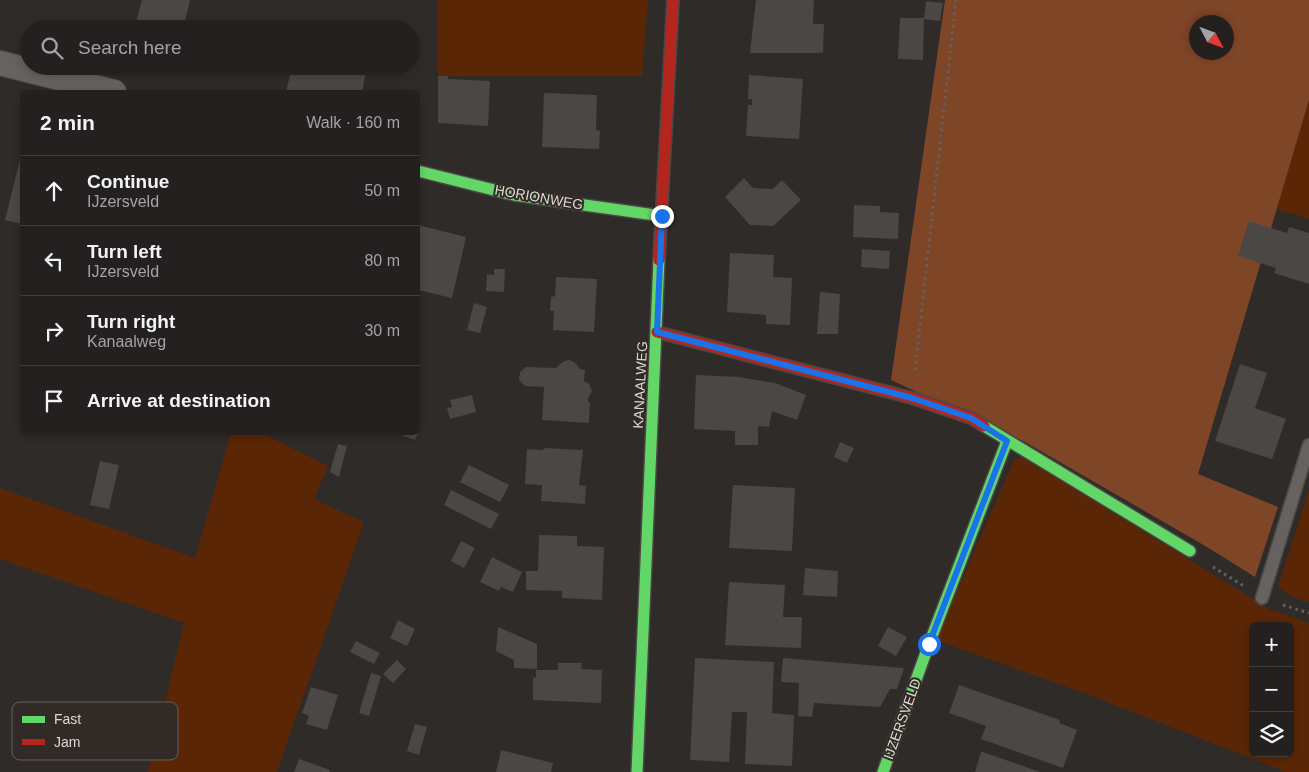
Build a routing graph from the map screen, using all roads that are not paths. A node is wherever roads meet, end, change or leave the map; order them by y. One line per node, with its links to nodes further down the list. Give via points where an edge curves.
1 (673, 0): 7 (street, KANAALWEG)
2 (0, 63): 3 (street)
3 (20, 68)
4 (47, 75): 5 (street)
5 (106, 90)
6 (420, 172): 7 (street, HORIONWEG, via 514,195)
7 (662, 216): 8 (street, KANAALWEG)
8 (657, 332): 9 (street, via 912,398 971,418); 13 (street, KANAALWEG)
9 (1007, 441): 11 (street); 14 (street, IJZERSVELD)
10 (1309, 444): 12 (lane)
11 (1190, 551)
12 (1262, 598)
13 (638, 772)
14 (884, 772)

